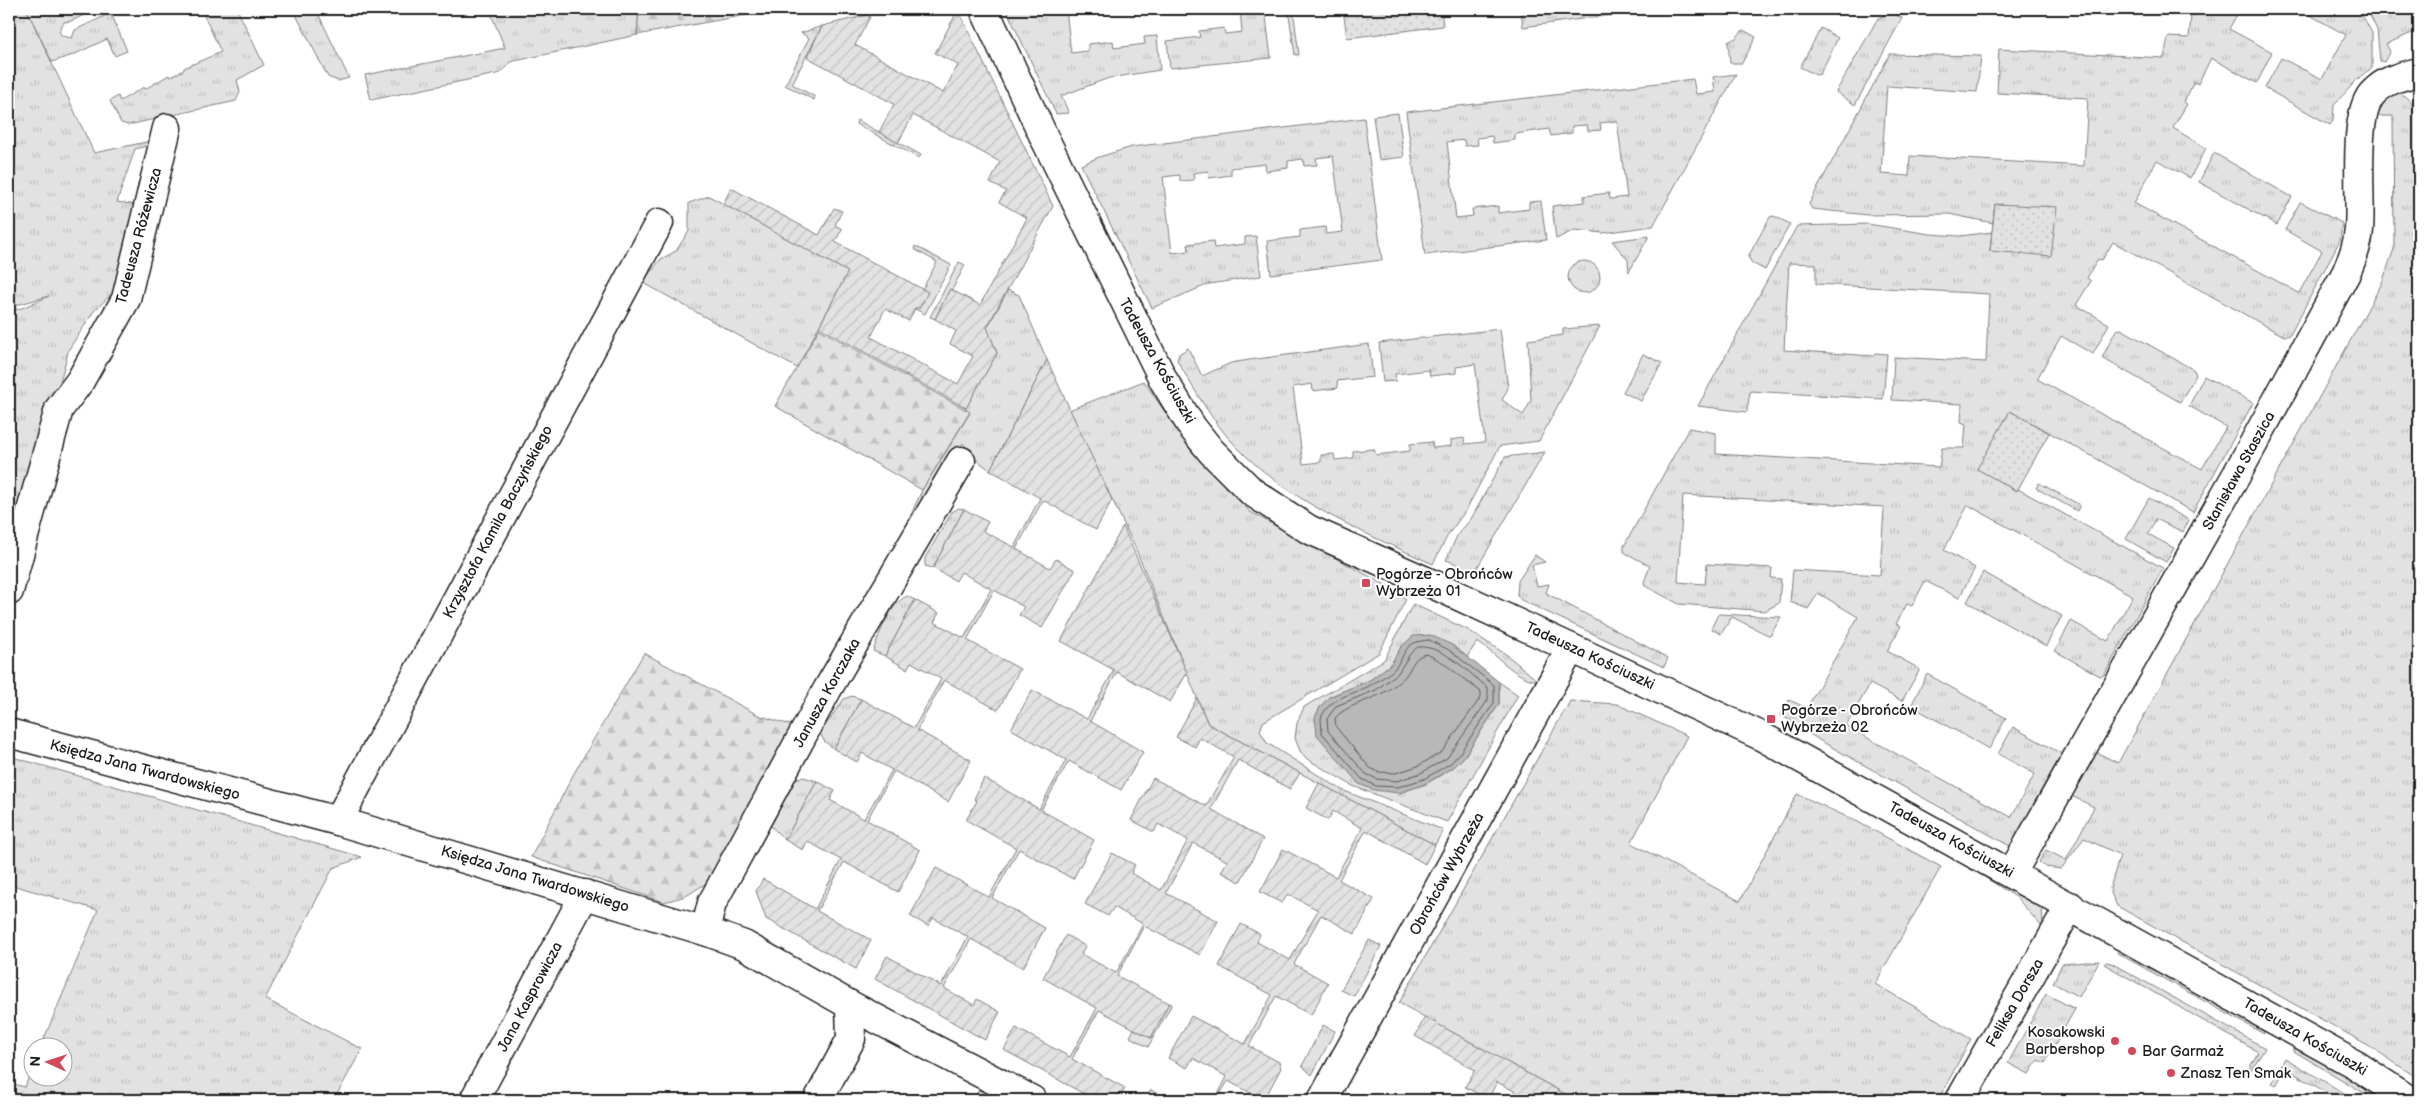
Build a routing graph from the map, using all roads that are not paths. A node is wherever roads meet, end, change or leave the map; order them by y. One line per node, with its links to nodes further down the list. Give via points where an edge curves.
1 (984, 9): 7 (street, Tadeusza Kościuszki, via 1164,380 1192,427 1222,463 1252,492 1308,529)
2 (2419, 72): 10 (street, Stanisława Staszica, via 2386,83 2366,103 2360,129 2360,230 2346,273 2237,474)
3 (167, 128): 6 (street, Tadeusza Różewicza, via 126,298 80,381 59,408)
4 (659, 223): 9 (street, Krzysztofa Kamila Baczyńskiego)
5 (961, 461): 13 (street, Janusza Korczaka, via 827,690 712,903)
6 (9, 590)
7 (1571, 648): 10 (street, Tadeusza Kościuszki, via 1759,735); 18 (street, Obrońców Wybrzeża)
8 (9, 733): 9 (street, Księdza Jana Twardowskiego)
9 (338, 821): 11 (street, Księdza Jana Twardowskiego)
10 (2012, 873): 12 (street, Tadeusza Kościuszki)
11 (585, 894): 13 (street, Księdza Jana Twardowskiego); 15 (street, Jana Kasprowicza)
12 (2070, 906): 19 (street, Feliksa Dorsza); 20 (street, Tadeusza Kościuszki, via 2356,1064)
13 (705, 931): 14 (street, Księdza Jana Twardowskiego, via 744,945)
14 (850, 1005): 16 (street, via 851,1039); 17 (street, Księdza Jana Twardowskiego)
15 (474, 1100)
16 (818, 1100)
17 (1032, 1100)
18 (1322, 1100)
19 (1960, 1100)
20 (2410, 1100)

